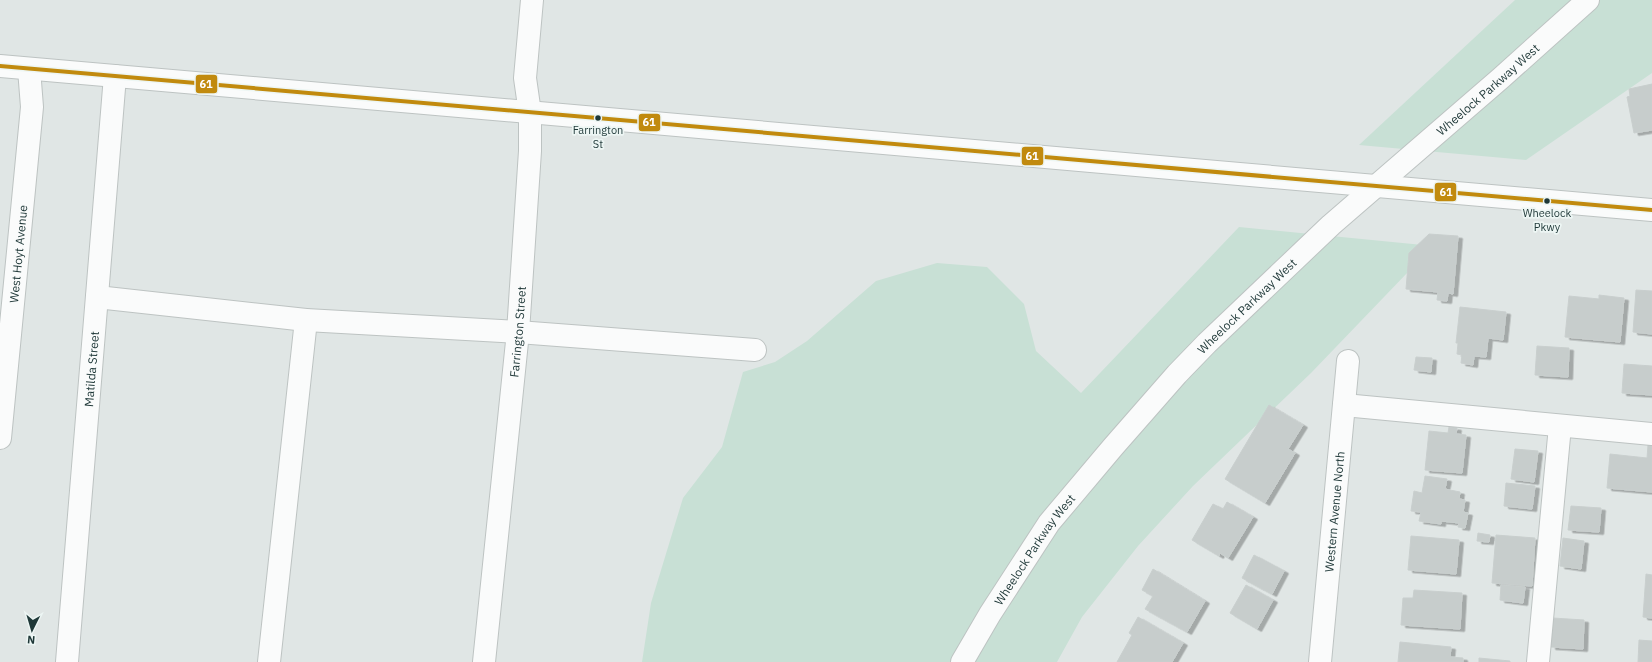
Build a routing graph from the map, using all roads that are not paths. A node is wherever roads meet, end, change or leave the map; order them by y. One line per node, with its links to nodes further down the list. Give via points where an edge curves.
1 (532, 0): 6 (street, Farrington Street, via 525,78)
2 (1588, 0): 7 (street, Wheelock Parkway West)
3 (0, 66): 4 (street)
4 (29, 69): 5 (street); 17 (street, West Hoyt Avenue, via 32,107)
5 (115, 76): 6 (street); 9 (street, Matilda Street)
6 (530, 113): 7 (street); 11 (street, Farrington Street, via 530,151)
7 (1377, 186): 8 (street); 21 (street, Wheelock Parkway West, via 1331,225 1207,343 1113,446 1049,523)
8 (1652, 210)
9 (97, 297): 10 (street); 18 (street, Matilda Street)
10 (306, 320): 11 (street); 19 (street)
11 (518, 332): 12 (street); 20 (street, Farrington Street)
12 (755, 350)
13 (1348, 361): 14 (street, Western Avenue North)
14 (1344, 405): 15 (street); 22 (street, Western Avenue North)
15 (1560, 426): 16 (street); 23 (street)
16 (1652, 434)
17 (0, 438)
18 (67, 662)
19 (269, 662)
20 (484, 662)
21 (962, 662)
22 (1320, 662)
23 (1538, 662)

